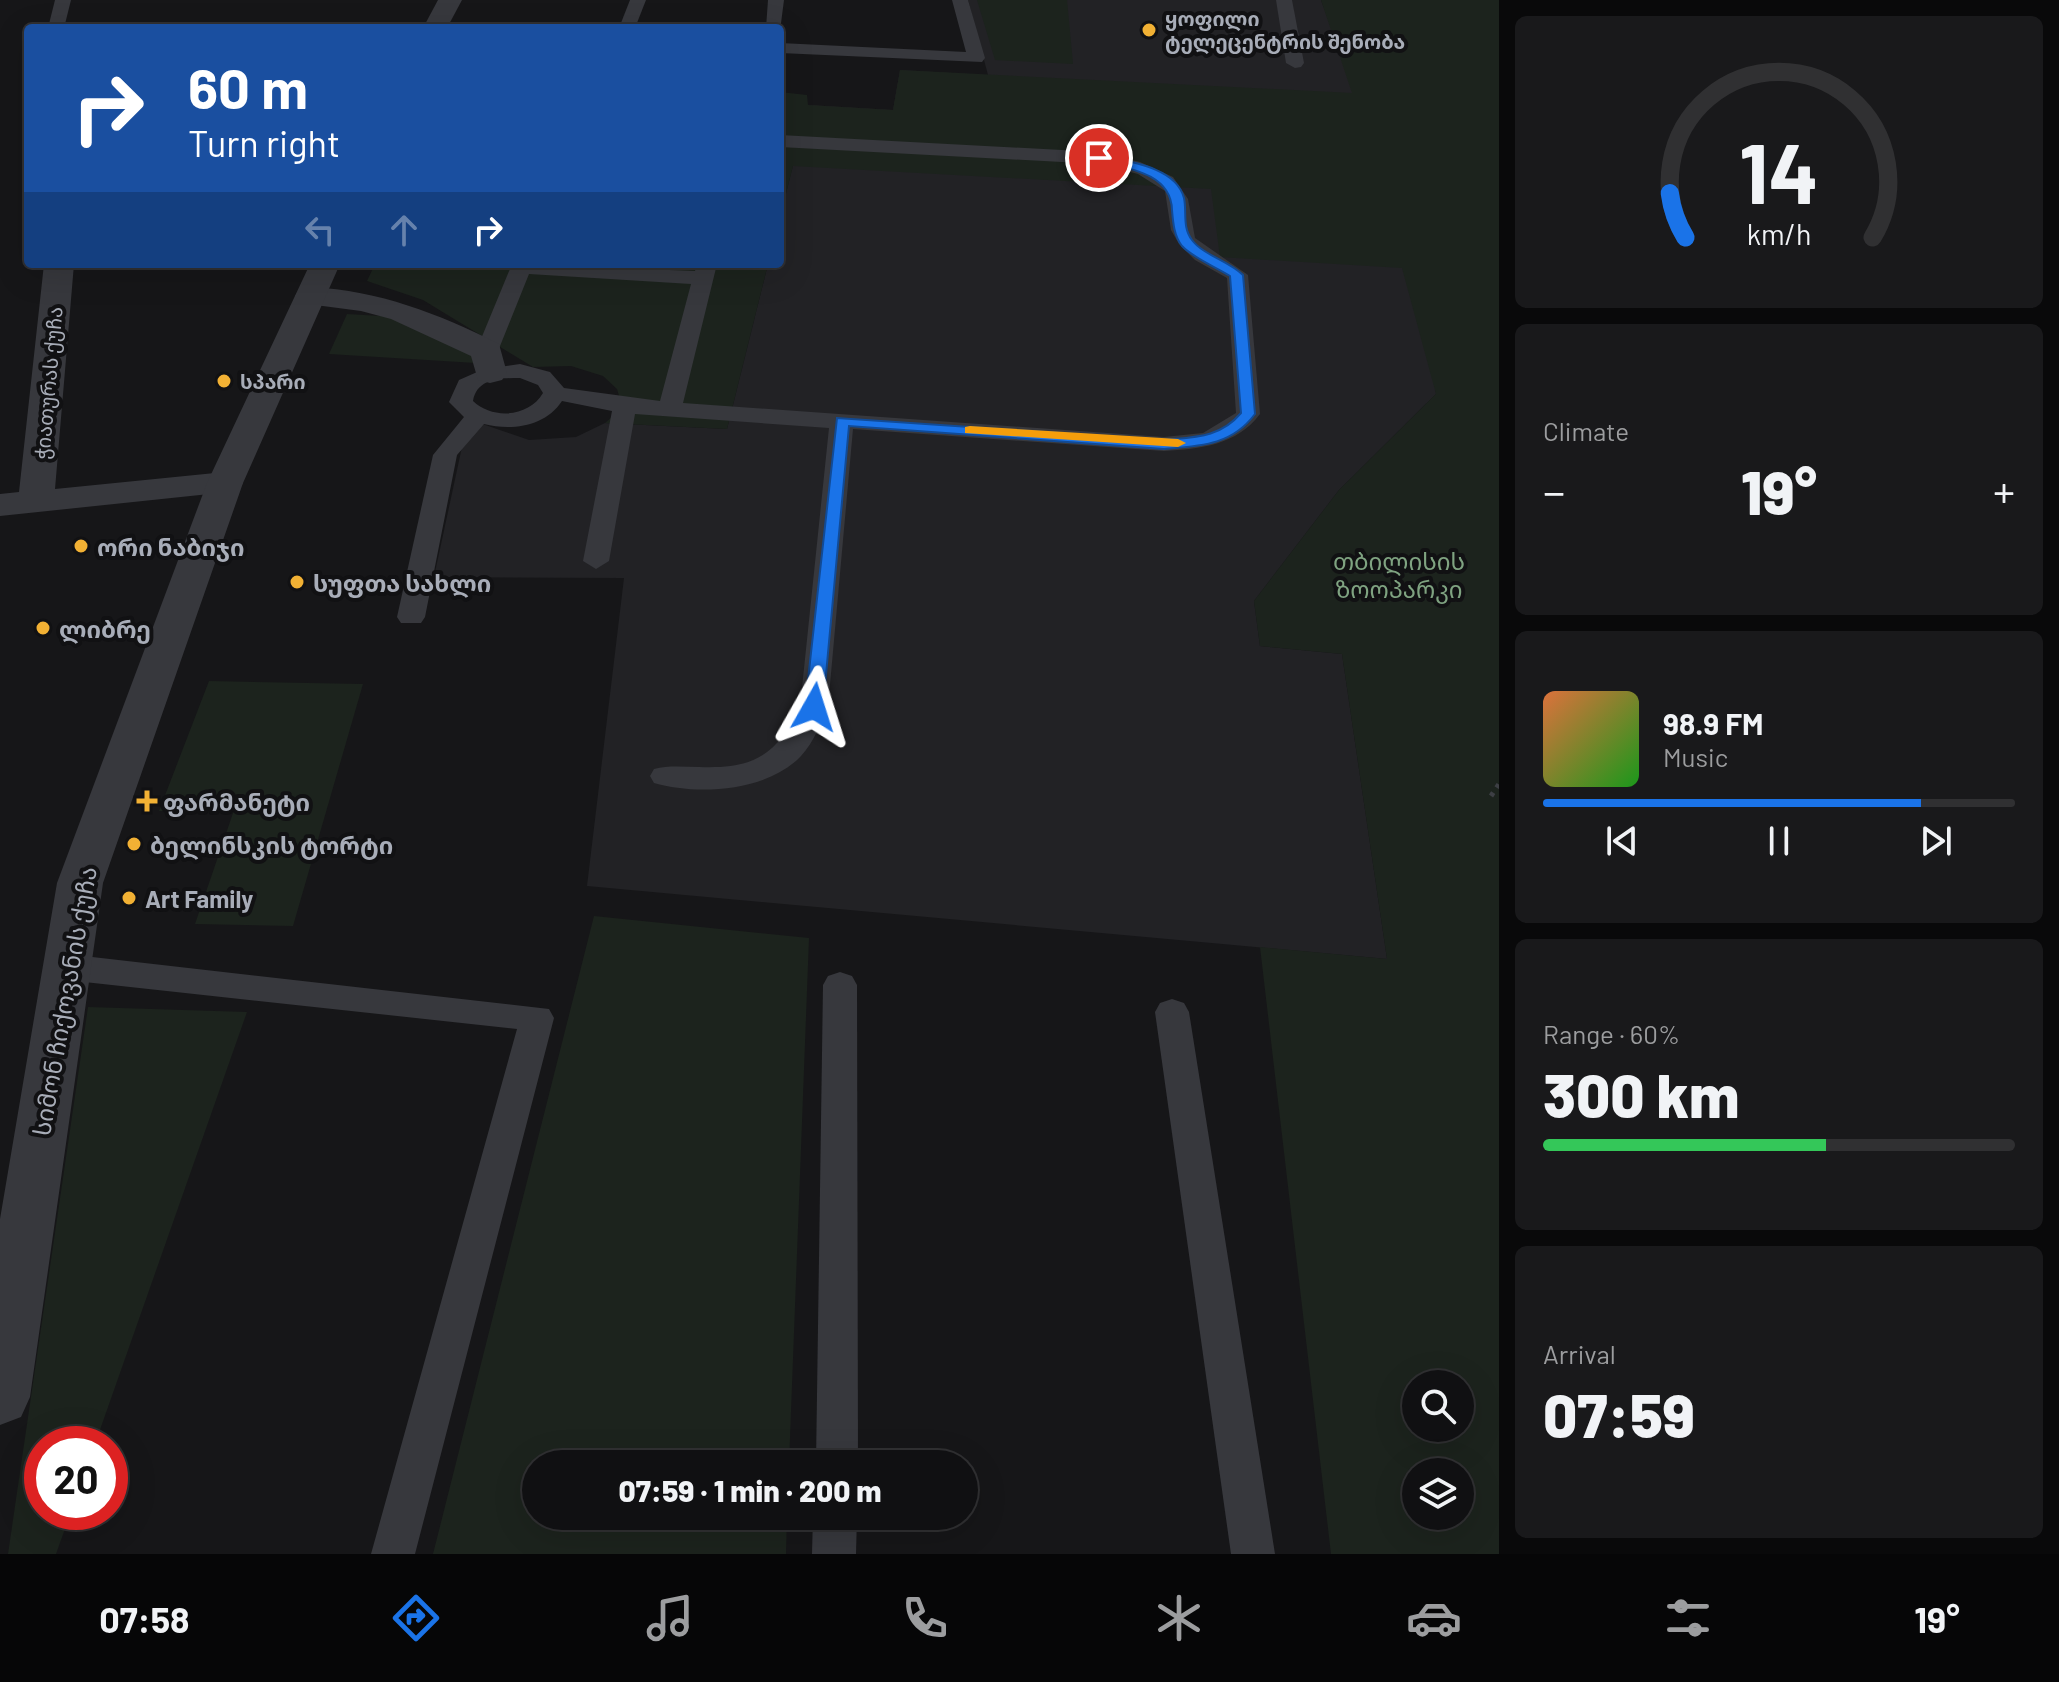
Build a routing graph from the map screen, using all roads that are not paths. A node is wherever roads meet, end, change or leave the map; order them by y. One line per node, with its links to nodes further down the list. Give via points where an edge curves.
1 (63, 0): 7 (lane)
2 (450, 0): 8 (street)
3 (638, 0): 9 (lane)
4 (776, 0): 10 (lane)
5 (960, 0): 11 (lane, via 976,58)
6 (1284, 0): 12 (lane)
7 (57, 24)
8 (437, 24)
9 (629, 24)
10 (774, 24)
11 (784, 48)
12 (1295, 63)
13 (784, 141): 25 (lane, via 1099,158 1144,169 1169,183 1178,196 1179,226 1187,244 1237,275 1248,414 1236,428 1210,441 1164,444)
14 (59, 268): 27 (street, ჭიათურას ქუჩა)
15 (323, 268): 19 (street, სიმონ ჩიქოვანის ქუჩა)
16 (520, 268): 20 (lane)
17 (613, 268): 18 (lane)
18 (705, 271): 23 (lane)
19 (311, 296): 20 (street, via 391,306); 26 (street, სიმონ ჩიქოვანის ქუჩა)
20 (488, 362): 21 (lane, via 534,373); 24 (lane, via 461,394 467,410)
21 (555, 393): 22 (lane); 24 (lane, via 534,414 506,420)
22 (625, 406): 23 (lane); 29 (lane)
23 (670, 407): 25 (lane)
24 (478, 416): 30 (lane, via 451,441 445,455)
25 (842, 421): 31 (lane, via 814,707 791,749 763,770 727,779)
26 (225, 483): 27 (street); 32 (street, სიმონ ჩიქოვანის ქუჩა, via 80,883)
27 (36, 501): 28 (street)
28 (0, 505)
29 (596, 561)
30 (411, 617)
31 (665, 776)
32 (66, 967): 35 (street, სიმონ ჩიქოვანის ქუჩა); 38 (lane, via 537,1018)
33 (840, 985): 36 (lane)
34 (1172, 1012): 40 (lane)
35 (0, 1397)
36 (837, 1450)
37 (835, 1530): 39 (lane)
38 (393, 1554)
39 (834, 1554)
40 (1253, 1554)

